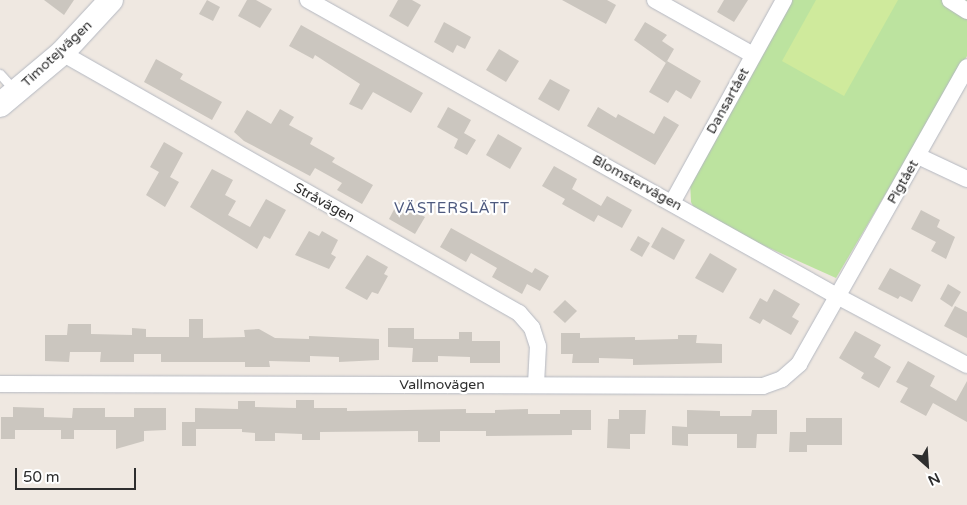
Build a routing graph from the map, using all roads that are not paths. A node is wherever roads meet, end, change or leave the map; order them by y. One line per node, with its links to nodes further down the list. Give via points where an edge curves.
1 (110, 0): 7 (street, Timotejvägen)
2 (308, 0): 14 (street, Blomstervägen)
3 (655, 0): 8 (street)
4 (784, 0): 8 (street, Dansartået)
5 (950, 0): 6 (street)
6 (967, 11)
7 (62, 53): 11 (street, Timotejvägen); 18 (street, Stråvägen, via 519,313 532,328 538,346)
8 (753, 55): 14 (street, Dansartået)
9 (967, 67): 12 (street, Pigtået)
10 (0, 74): 11 (lane)
11 (8, 99)
12 (918, 156): 13 (street); 15 (street, Pigtået)
13 (967, 179)
14 (672, 203): 15 (street, Blomstervägen)
15 (837, 296): 16 (street, Blomstervägen); 18 (street, Vallmovägen, via 798,364 782,379 763,386)
16 (967, 365)
17 (0, 384): 18 (street, Vallmovägen)
18 (536, 385)

